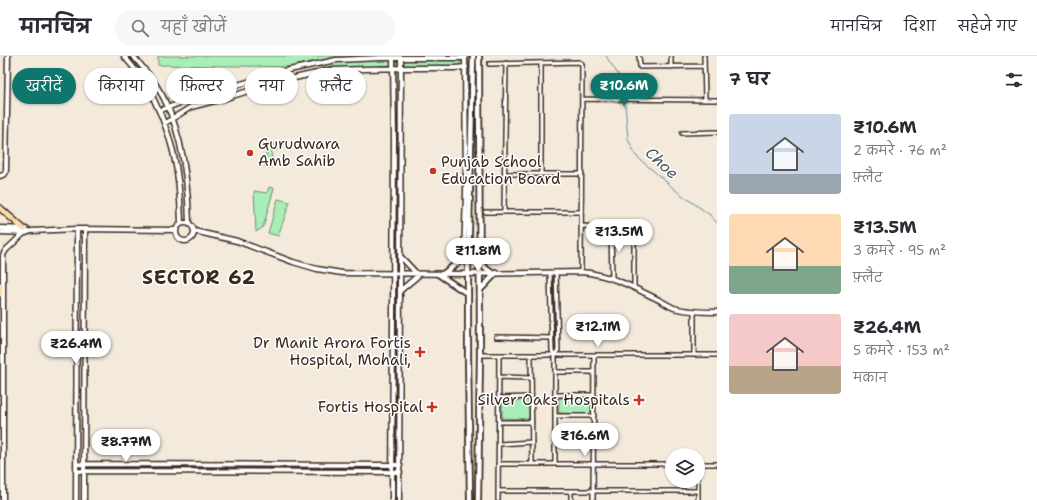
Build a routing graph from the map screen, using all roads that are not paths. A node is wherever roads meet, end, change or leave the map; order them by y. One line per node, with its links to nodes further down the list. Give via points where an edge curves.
1 (8, 56): 36 (street, via 6,170 5,174)
2 (124, 56): 26 (street, via 144,82)
3 (133, 56): 25 (street, via 157,85)
4 (473, 56): 56 (main road)
5 (479, 56): 58 (main road)
6 (639, 56): 17 (street, via 640,67)
7 (671, 56): 17 (street)
8 (704, 56): 15 (street)
9 (465, 57): 11 (street); 16 (street)
10 (393, 58): 11 (street); 18 (street); 25 (street, via 341,59 314,64 280,72)
11 (401, 58): 19 (street)
12 (506, 63): 13 (street); 14 (street); 33 (street)
13 (541, 63): 22 (street, via 581,63); 34 (street)
14 (489, 64)
15 (704, 66): 17 (street); 23 (street)
16 (466, 67): 19 (street); 59 (street)
17 (671, 67)
18 (393, 68): 19 (street); 20 (street); 27 (street, via 334,70 281,81 192,107)
19 (401, 68): 21 (street)
20 (394, 90): 21 (street); 31 (street)
21 (402, 90): 32 (street)
22 (582, 99): 23 (street); 35 (street)
23 (705, 100): 24 (street)
24 (717, 100)
25 (168, 108): 26 (street); 27 (street)
26 (159, 111): 28 (street)
27 (172, 118): 28 (street); 44 (street, via 186,171)
28 (165, 123): 43 (street, via 177,165)
29 (717, 132): 30 (street)
30 (682, 133)
31 (394, 141): 32 (street); 37 (street)
32 (401, 141): 38 (street)
33 (505, 174): 34 (street); 41 (street)
34 (541, 174): 35 (street)
35 (582, 174): 42 (street)
36 (0, 176)
37 (394, 194): 38 (street); 63 (street)
38 (401, 194): 57 (street)
39 (0, 208): 53 (main road)
40 (485, 212): 41 (street)
41 (504, 212): 42 (street)
42 (581, 212): 45 (street)
43 (181, 223): 44 (street); 52 (street)
44 (189, 224): 54 (street)
45 (581, 226): 47 (street); 61 (street)
46 (0, 228): 53 (street)
47 (611, 228): 48 (street); 71 (street)
48 (634, 228): 51 (street); 73 (street)
49 (78, 229): 50 (street); 53 (street); 92 (street)
50 (84, 229): 52 (street); 91 (street)
51 (648, 229)
52 (176, 230): 54 (street, via 177,235 183,240 191,238)
53 (24, 231): 55 (street); 72 (street, via 4,253)
54 (194, 231): 63 (street, via 237,240 317,269 342,273)
55 (0, 232)
56 (468, 255): 59 (main road); 68 (main road)
57 (401, 257): 64 (street); 65 (street)
58 (479, 258): 69 (main road); 70 (main road, via 485,268)
59 (464, 259): 67 (main road)
60 (556, 272): 61 (street); 62 (street); 84 (street, via 558,350)
61 (580, 272): 71 (street)
62 (550, 273): 70 (street); 81 (street)
63 (393, 274): 64 (street); 119 (street)
64 (401, 274): 65 (street); 74 (street)
65 (419, 274): 66 (street); 74 (street)
66 (438, 274): 67 (street); 77 (main road)
67 (444, 274): 68 (street)
68 (468, 274): 69 (street); 77 (main road)
69 (480, 274): 70 (street); 75 (main road)
70 (494, 274): 75 (main road)
71 (612, 278): 73 (street)
72 (1, 286): 76 (main road); 132 (street)
73 (634, 287): 78 (street, via 675,308)
74 (401, 290): 120 (street)
75 (480, 290): 82 (main road)
76 (0, 294)
77 (468, 294): 137 (main road)
78 (694, 312): 79 (street); 86 (street)
79 (717, 312)
80 (496, 337): 81 (street)
81 (552, 338): 84 (street, via 552,351)
82 (480, 355): 88 (street); 138 (main road)
83 (531, 355): 84 (street); 88 (street); 94 (street)
84 (555, 355): 85 (street); 89 (street)
85 (594, 355): 86 (street); 90 (street)
86 (694, 355): 87 (street)
87 (717, 355)
88 (499, 356): 93 (street)
89 (555, 372): 90 (street); 95 (street)
90 (594, 372): 96 (street)
91 (84, 375): 92 (street); 108 (street)
92 (77, 376): 107 (street)
93 (499, 377): 94 (street); 98 (street)
94 (531, 378): 97 (street)
95 (555, 395): 96 (street); 99 (street)
96 (594, 395): 100 (street)
97 (531, 397): 98 (street); 102 (street)
98 (499, 398): 101 (street)
99 (555, 416): 100 (street); 103 (street)
100 (594, 416): 104 (street)
101 (499, 422): 102 (street); 106 (street)
102 (532, 422): 105 (street)
103 (555, 438): 104 (street); 113 (street)
104 (594, 438): 114 (street)
105 (532, 442): 106 (street); 112 (street)
106 (498, 444): 111 (street)
107 (76, 464): 108 (street); 121 (street)
108 (84, 464): 109 (street); 122 (street)
109 (175, 464): 110 (street); 123 (street)
110 (228, 464): 118 (street); 124 (street)
111 (498, 464): 112 (street); 128 (street)
112 (532, 464): 113 (street)
113 (555, 464): 114 (street)
114 (593, 464): 115 (street); 130 (street)
115 (665, 464)
116 (705, 464): 117 (street)
117 (717, 464)
118 (339, 465): 119 (street); 125 (street)
119 (392, 465): 120 (street); 126 (street)
120 (400, 465): 127 (street)
121 (76, 471): 122 (street); 133 (street)
122 (84, 471): 123 (street); 134 (street)
123 (175, 471): 124 (street)
124 (228, 471): 125 (street)
125 (339, 472): 126 (street)
126 (392, 472): 127 (street); 135 (street)
127 (400, 472): 136 (street)
128 (498, 491): 129 (street); 139 (street)
129 (572, 491): 130 (street); 140 (street)
130 (593, 491): 131 (street); 141 (street)
131 (698, 491): 142 (street)
132 (3, 500)
133 (76, 500)
134 (84, 500)
135 (392, 500)
136 (399, 500)
137 (470, 500)
138 (478, 500)
139 (498, 500)
140 (571, 500)
141 (593, 500)
142 (698, 500)

